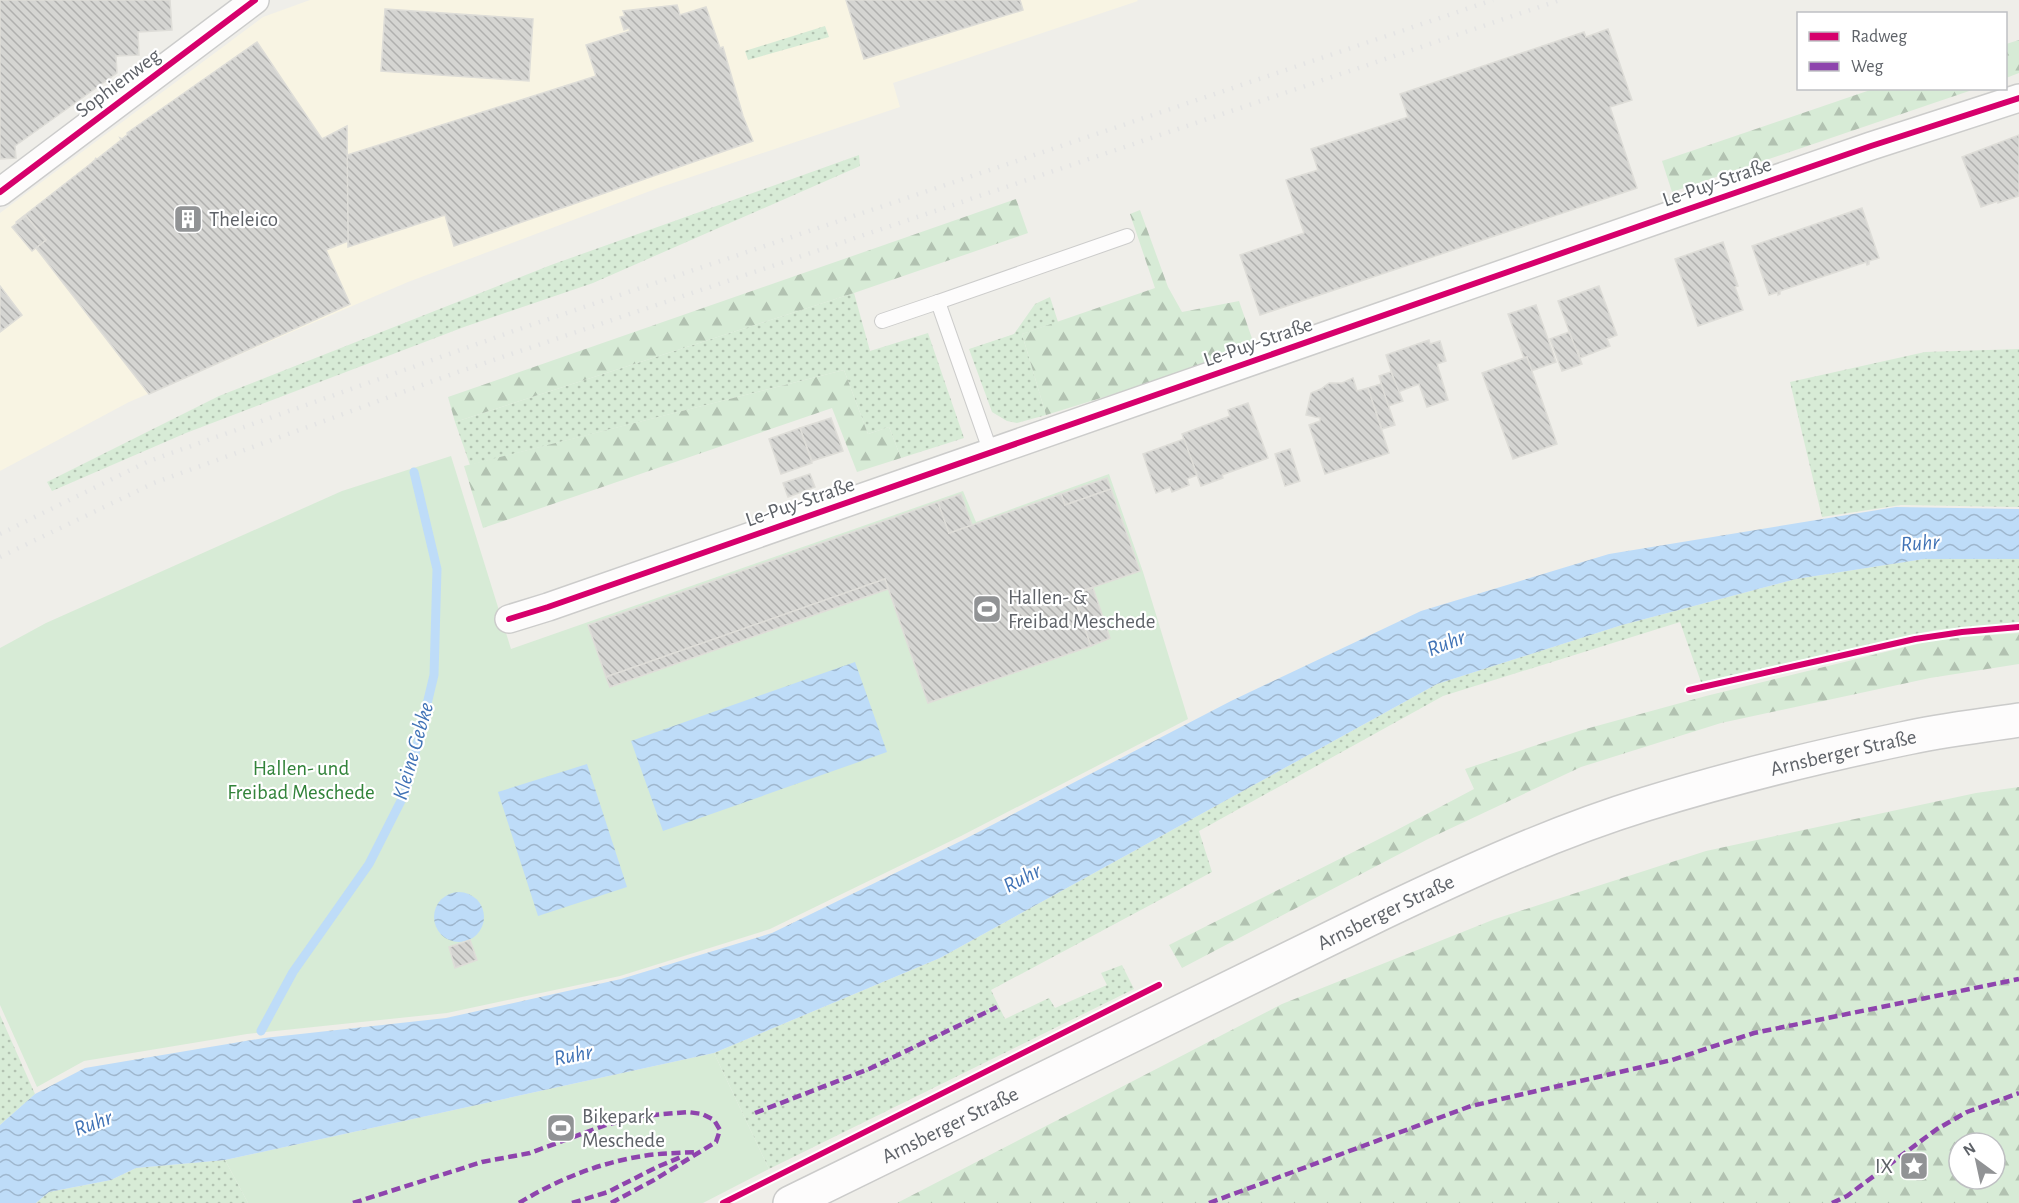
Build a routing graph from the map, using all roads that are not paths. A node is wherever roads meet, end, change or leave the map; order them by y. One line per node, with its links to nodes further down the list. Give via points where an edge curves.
1 (255, 0): 3 (street, Sophienweg)
2 (2019, 98): 7 (street, Le-Puy-Straße, via 1674,214)
3 (0, 192)
4 (1127, 236): 5 (lane)
5 (938, 302): 6 (lane); 7 (lane)
6 (882, 321)
7 (992, 453): 8 (street, Le-Puy-Straße)
8 (509, 619)
9 (2019, 720): 10 (main road, Arnsberger Straße, via 1904,738 1758,773 1646,804 1552,837 1361,922)
10 (790, 1203)

